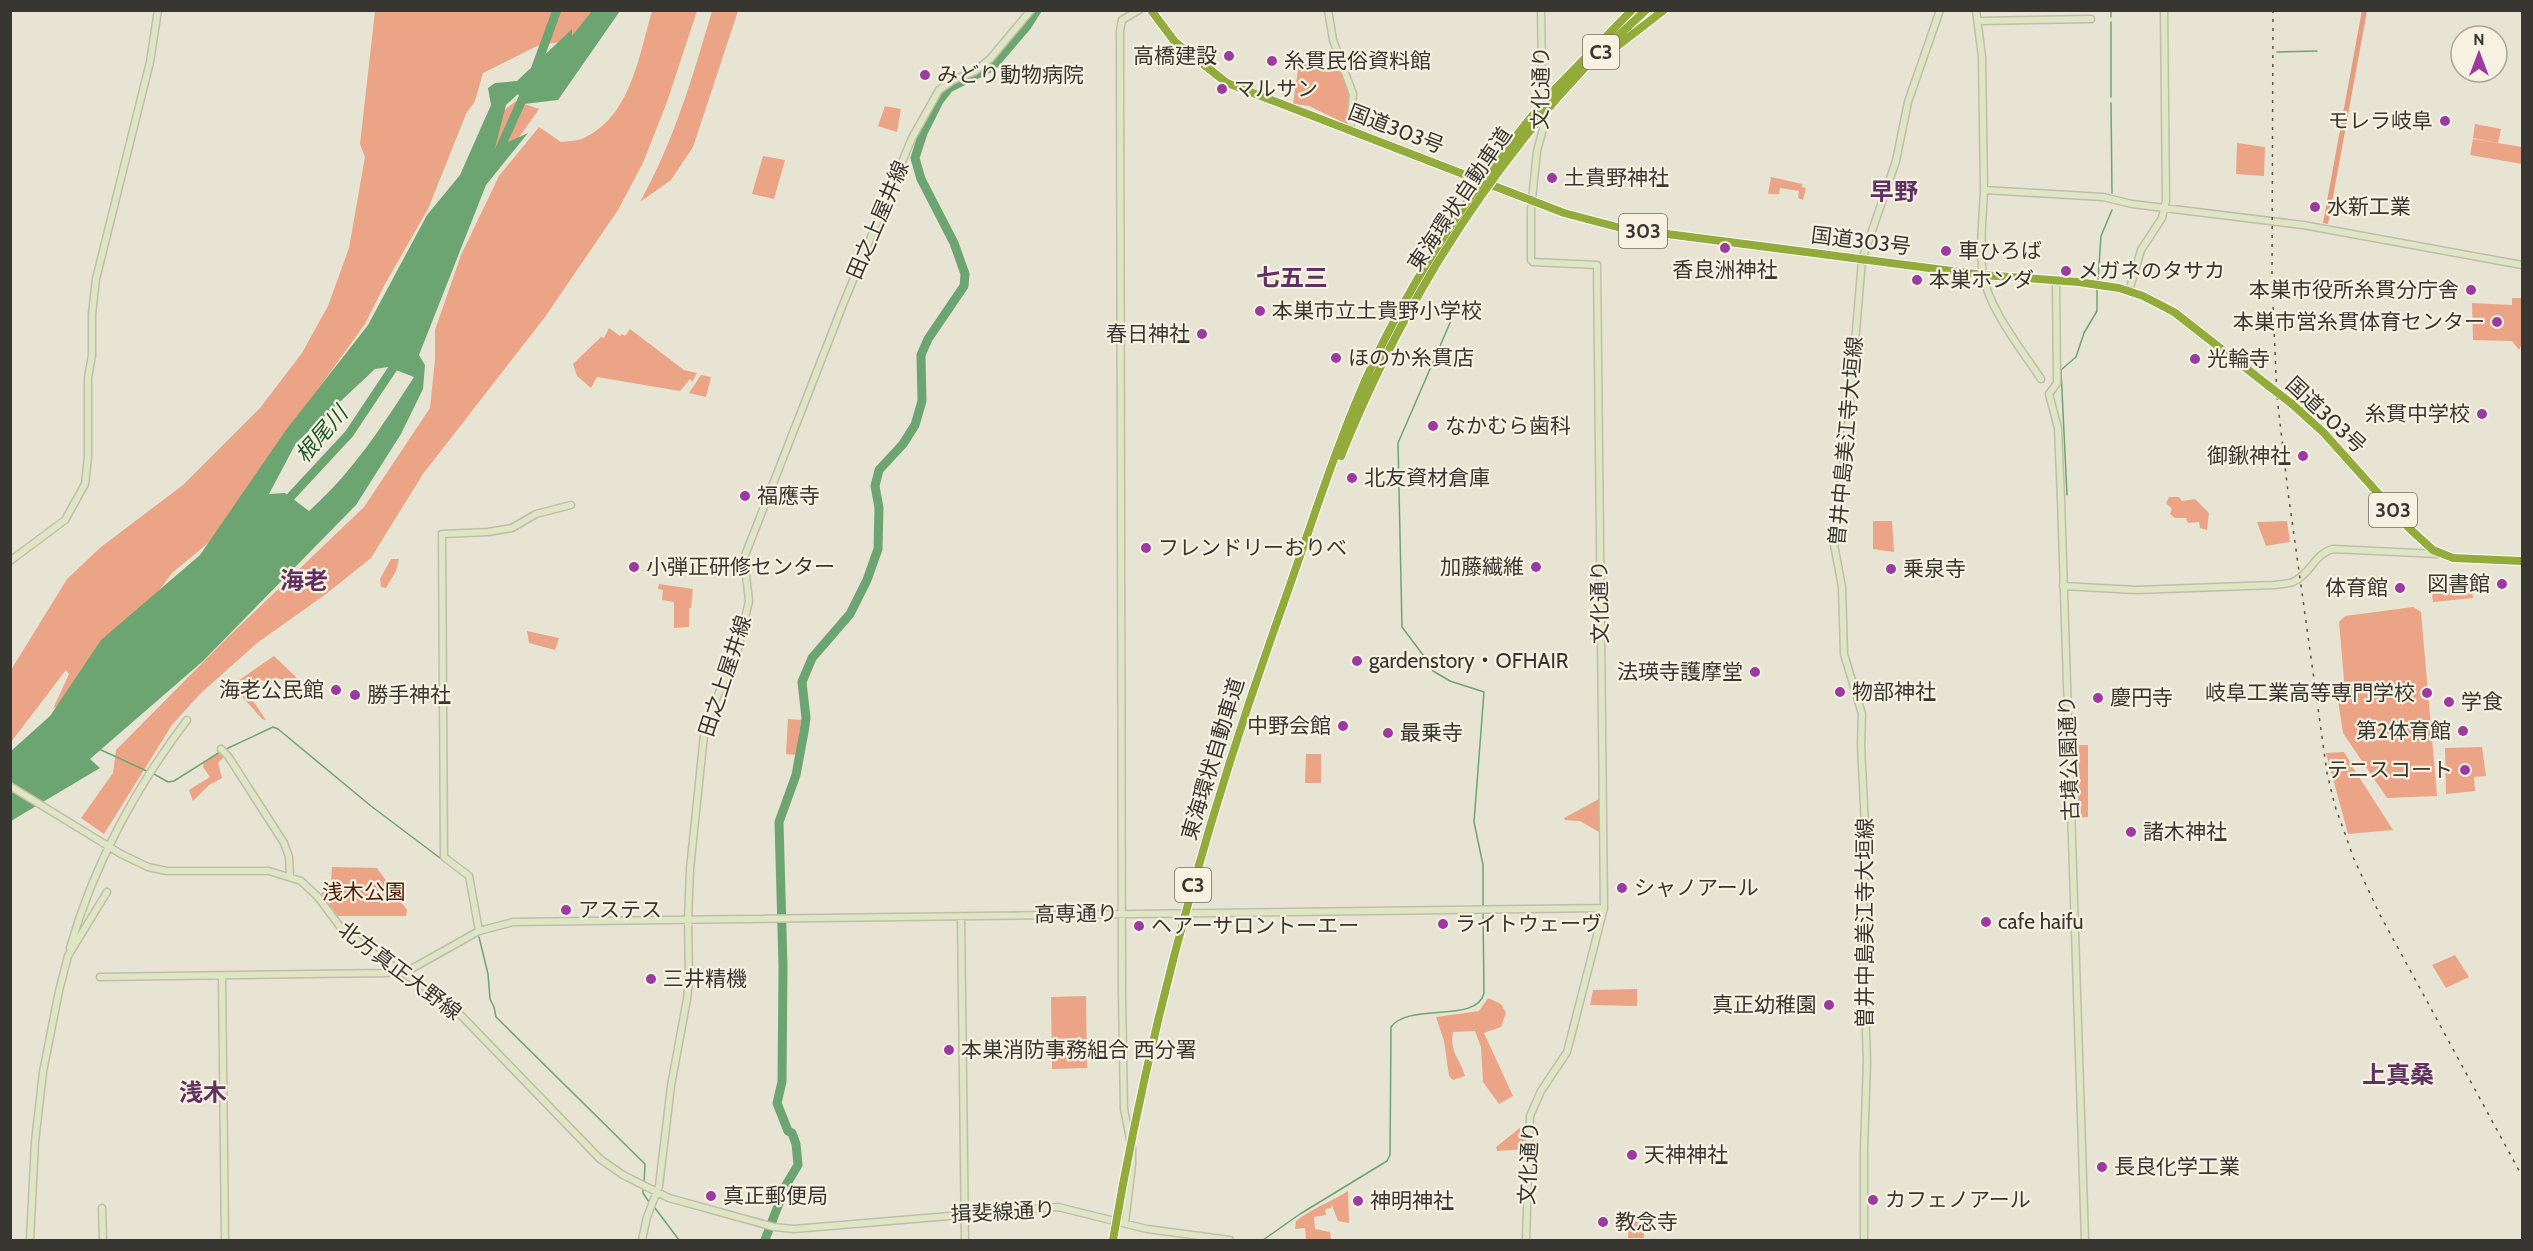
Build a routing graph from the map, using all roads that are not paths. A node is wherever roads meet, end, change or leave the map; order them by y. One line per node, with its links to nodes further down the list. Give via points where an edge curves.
1 (158, 10): 29 (street, via 150,62 96,279 85,484 65,520)
2 (1031, 10): 41 (street, 田之上屋井線, via 990,59 939,90 912,138 751,537 744,558 749,601 738,649 704,735)
3 (1138, 10): 39 (street, via 1122,20 1120,31)
4 (1151, 10): 17 (highway, 国道303号 / 303, via 1175,42 1227,83)
5 (1328, 10): 17 (street, via 1333,40 1353,94)
6 (1541, 10): 19 (street, 文化通り, via 1543,129)
7 (1632, 10): 16 (highway, 東海環状自動車道 / C3)
8 (1646, 10): 15 (highway, 東海環状自動車道 / C3)
9 (1664, 10): 15 (highway)
10 (1940, 10): 21 (street, 曽井中島美江寺大垣線, via 1908,102 1896,161)
11 (1976, 10): 14 (street)
12 (2164, 10): 20 (street)
13 (2091, 20): 14 (street)
14 (1978, 21): 18 (street)
15 (1571, 83): 16 (highway, 東海環状自動車道 / C3)
16 (1556, 93): 57 (highway, 東海環状自動車道 / C3, bridge, via 1492,165 1442,238 1360,393 1238,736 1194,881 1135,1122)
17 (1350, 131): 19 (highway, 国道303号 / 303)
18 (1984, 190): 20 (street, via 2089,195); 23 (street)
19 (1532, 201): 21 (highway, 国道303号 / 303, via 1612,226); 38 (street, 文化通り, via 1533,262 1597,265)
20 (2165, 208): 22 (street, via 2303,225); 25 (street, via 2140,250)
21 (1862, 260): 23 (highway, 国道303号 / 303); 60 (street, 曽井中島美江寺大垣線, via 1833,539 1842,587 1844,654 1862,714 1867,1060)
22 (2523, 265)
23 (1983, 275): 24 (highway, 国道303号 / 303); 26 (street, via 1992,301)
24 (2056, 281): 25 (highway, 国道303号 / 303); 31 (street, 古墳公園通り, via 2057,383 2049,394 2058,428)
25 (2129, 291): 28 (highway, 国道303号 / 303, bridge, via 2174,312 2292,404 2324,433 2410,530)
26 (2041, 379)
27 (571, 505): 42 (street, via 536,514 512,528 442,534 444,857 469,876)
28 (2439, 554): 30 (highway); 31 (street, via 2333,549 2318,556 2296,580 2274,585 2136,590)
29 (10, 561)
30 (2523, 561)
31 (2063, 586): 61 (street, 古墳公園通り)
32 (187, 720): 35 (street, via 129,809)
33 (220, 749): 36 (street, via 284,843)
34 (10, 786): 35 (street, 北方真正大野線)
35 (110, 847): 36 (street, 北方真正大野線, via 136,862 167,871 257,871); 43 (street, via 89,892)
36 (290, 876): 44 (street, 北方真正大野線, via 310,888 341,928)
37 (107, 892): 43 (street)
38 (1604, 908): 39 (street, 高専通り); 59 (street, 文化通り, via 1567,1052 1530,1116)
39 (1121, 913): 40 (street, 高専通り); 51 (street, via 1124,1109 1132,1149)
40 (961, 916): 41 (street, 高専通り); 50 (street)
41 (688, 919): 42 (street, 高専通り, via 513,922); 48 (street, 田之上屋井線, via 689,980)
42 (478, 931): 45 (street, 高専通り)
43 (68, 956): 52 (street, via 43,1072)
44 (394, 967): 45 (street, 北方真正大野線); 46 (street, via 387,973)
45 (404, 973): 48 (street, 北方真正大野線, via 450,1004 600,1159)
46 (222, 976): 47 (street); 54 (street)
47 (100, 977)
48 (656, 1196): 50 (street, 揖斐線通り, via 766,1226 794,1229); 55 (street, 田之上屋井線)
49 (102, 1208): 53 (street)
50 (964, 1214): 51 (street, 揖斐線通り, via 1058,1208); 56 (street)
51 (1125, 1223): 58 (street, 揖斐線通り)
52 (30, 1240)
53 (102, 1240)
54 (225, 1240)
55 (642, 1240)
56 (964, 1240)
57 (1113, 1240)
58 (1230, 1240)
59 (1526, 1240)
60 (1864, 1240)
61 (2085, 1240)

